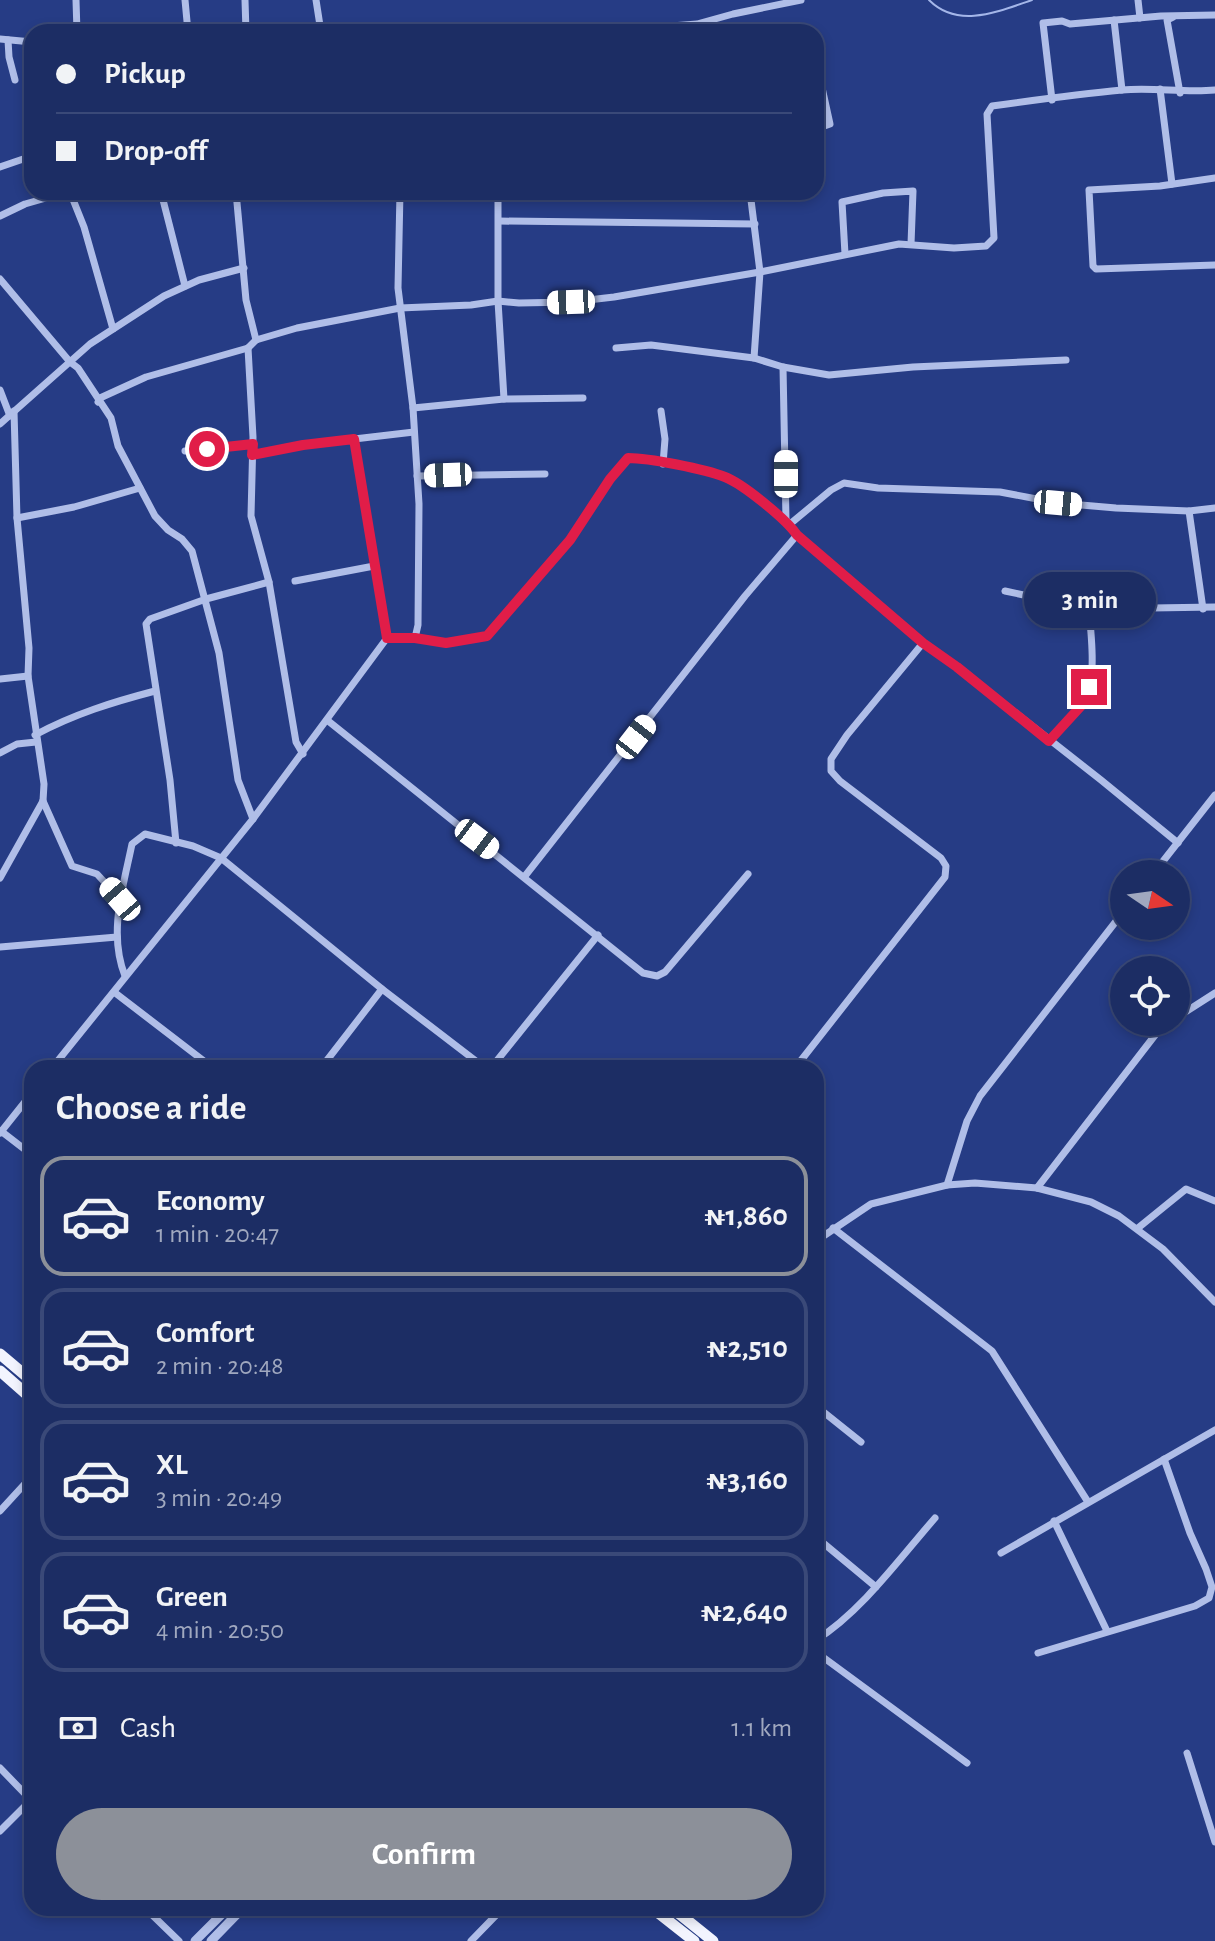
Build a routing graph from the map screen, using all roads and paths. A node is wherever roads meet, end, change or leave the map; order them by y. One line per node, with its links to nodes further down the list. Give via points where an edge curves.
1 (76, 0): 11 (street)
2 (185, 0): 12 (street)
3 (245, 0): 13 (street)
4 (316, 0): 14 (street)
5 (801, 0): 15 (street)
6 (1138, 0): 9 (street)
7 (1215, 15): 8 (street)
8 (1175, 16): 9 (street); 22 (street, via 1167,20)
9 (1140, 18): 10 (street)
10 (1114, 20): 20 (street); 24 (street, via 1043,23)
11 (77, 24)
12 (187, 24)
13 (246, 24)
14 (320, 24)
15 (697, 24)
16 (4, 40): 17 (street); 18 (street)
17 (24, 41)
18 (15, 80)
19 (1160, 89): 20 (street); 22 (street); 29 (street)
20 (1122, 90): 24 (street)
21 (1215, 90): 22 (street)
22 (1180, 93)
23 (824, 97): 25 (street, via 830,124)
24 (1052, 100): 40 (street, via 989,109 993,241 954,248)
25 (824, 126)
26 (24, 159): 27 (street)
27 (0, 167)
28 (1215, 178): 29 (street)
29 (1172, 184): 42 (street, via 1089,190 1093,266 1101,270)
30 (40, 200): 37 (street)
31 (72, 200): 50 (street)
32 (163, 200): 46 (street)
33 (237, 200): 43 (street)
34 (400, 200): 49 (street)
35 (498, 200): 38 (street)
36 (751, 200): 39 (street)
37 (0, 216)
38 (499, 221): 39 (street); 48 (street)
39 (755, 224): 44 (street)
40 (911, 244): 41 (street); 41 (street, via 913,191 883,193 842,202)
41 (845, 254): 44 (street)
42 (1215, 265)
43 (244, 268): 46 (street); 51 (street)
44 (760, 272): 48 (street, via 600,299); 54 (street)
45 (0, 279): 47 (street)
46 (185, 286): 50 (street)
47 (4, 288): 56 (street)
48 (498, 301): 49 (street); 60 (street)
49 (400, 308): 51 (street); 62 (street)
50 (113, 329): 56 (street)
51 (256, 340): 52 (street)
52 (248, 348): 61 (street, via 146,377); 68 (street)
53 (616, 348): 54 (street, via 651,345)
54 (754, 358): 57 (street)
55 (1066, 360): 57 (street, via 829,375)
56 (70, 362): 61 (street); 64 (street)
57 (783, 367): 78 (street)
58 (0, 390): 64 (street)
59 (583, 398): 60 (street)
60 (504, 399): 62 (street)
61 (98, 402): 74 (street, via 111,418 118,446)
62 (413, 408): 66 (street)
63 (661, 411): 71 (street)
64 (12, 414): 65 (street); 77 (street)
65 (0, 424)
66 (414, 432): 67 (street); 73 (street)
67 (354, 439): 70 (street); 80 (street)
68 (253, 444): 69 (street); 70 (street)
69 (185, 451)
70 (252, 455): 82 (street, via 251,516)
71 (663, 464): 78 (street, via 726,477); 89 (street, via 628,458 570,540 487,636 446,643)
72 (545, 474): 73 (street)
73 (417, 476): 89 (street)
74 (140, 488): 77 (street); 84 (street, via 155,516 192,551)
75 (1215, 508): 76 (street)
76 (1189, 511): 78 (street, via 844,483); 87 (street)
77 (17, 518): 91 (street)
78 (788, 522): 79 (street)
79 (797, 535): 90 (street); 107 (street)
80 (374, 566): 81 (street); 88 (street)
81 (295, 581)
82 (269, 582): 84 (street); 98 (street, via 291,718)
83 (1005, 591): 86 (street)
84 (206, 599): 93 (street, via 146,624); 101 (street, via 238,780)
85 (1215, 607): 87 (street)
86 (1089, 609): 87 (street); 96 (street, via 1089,687 1081,706)
87 (1203, 609)
88 (387, 638): 89 (street); 94 (street)
89 (415, 638)
90 (923, 643): 96 (street); 125 (street, via 847,735 831,759 831,771 941,858 945,877)
91 (28, 676): 92 (street); 95 (street)
92 (0, 679)
93 (155, 691): 95 (street, via 60,721); 102 (street)
94 (327, 720): 98 (street); 107 (street)
95 (36, 738): 97 (street); 100 (street)
96 (1049, 741): 103 (street)
97 (0, 753)
98 (303, 754): 101 (street)
99 (1215, 795): 103 (street)
100 (43, 801): 108 (street); 109 (street, via 72,866 97,874)
101 (253, 819): 104 (street)
102 (176, 843): 104 (street); 109 (street, via 145,834 137,838)
103 (1178, 843): 105 (street)
104 (221, 858): 114 (street); 115 (street)
105 (1164, 860)
106 (748, 874): 111 (street, via 657,976 643,973)
107 (525, 876): 111 (street)
108 (0, 878)
109 (120, 899): 112 (street)
110 (1110, 929): 129 (street, via 980,1096)
111 (598, 935): 124 (street)
112 (117, 937): 113 (street); 114 (street)
113 (0, 947)
114 (125, 976): 116 (street)
115 (382, 989): 122 (street); 123 (street)
116 (114, 992): 120 (street); 121 (street)
117 (1215, 993): 118 (street)
118 (1190, 1009)
119 (1154, 1036): 130 (street)
120 (59, 1060)
121 (203, 1060)
122 (327, 1060)
123 (477, 1060)
124 (495, 1060)
125 (801, 1060)
126 (24, 1103): 127 (street)
127 (1, 1132): 128 (street)
128 (24, 1149)
129 (947, 1185): 130 (street); 132 (street, via 871,1204)
130 (1037, 1188): 133 (street, via 1091,1202)
131 (1215, 1201): 133 (street, via 1186,1189)
132 (833, 1228): 134 (street); 145 (street, via 992,1351)
133 (1138, 1228): 135 (street)
134 (824, 1235)
135 (1215, 1302)
136 (0, 1354): 138 (main road)
137 (0, 1371): 139 (main road)
138 (24, 1374)
139 (24, 1392)
140 (824, 1412): 142 (street)
141 (1215, 1430): 143 (street)
142 (861, 1442)
143 (1164, 1459): 145 (street); 152 (street, via 1212,1587 1209,1598)
144 (24, 1485): 146 (street)
145 (1088, 1502): 148 (street)
146 (0, 1511)
147 (935, 1518): 151 (street)
148 (1054, 1521): 150 (street); 152 (street)
149 (824, 1544): 151 (street)
150 (1001, 1553)
151 (876, 1587): 153 (street)
152 (1107, 1631): 154 (street)
153 (824, 1635)
154 (1038, 1653)
155 (824, 1658): 157 (street)
156 (1187, 1753): 162 (street)
157 (967, 1763)
158 (0, 1768): 159 (street)
159 (24, 1792)
160 (24, 1808): 161 (street)
161 (0, 1831)
162 (1215, 1842)
163 (153, 1916): 169 (street)
164 (220, 1916): 170 (street)
165 (235, 1916): 171 (street)
166 (495, 1916): 172 (street)
167 (662, 1916): 173 (main road)
168 (682, 1916): 174 (main road)
169 (179, 1941)
170 (196, 1941)
171 (211, 1941)
172 (471, 1941)
173 (694, 1941)
174 (713, 1941)

